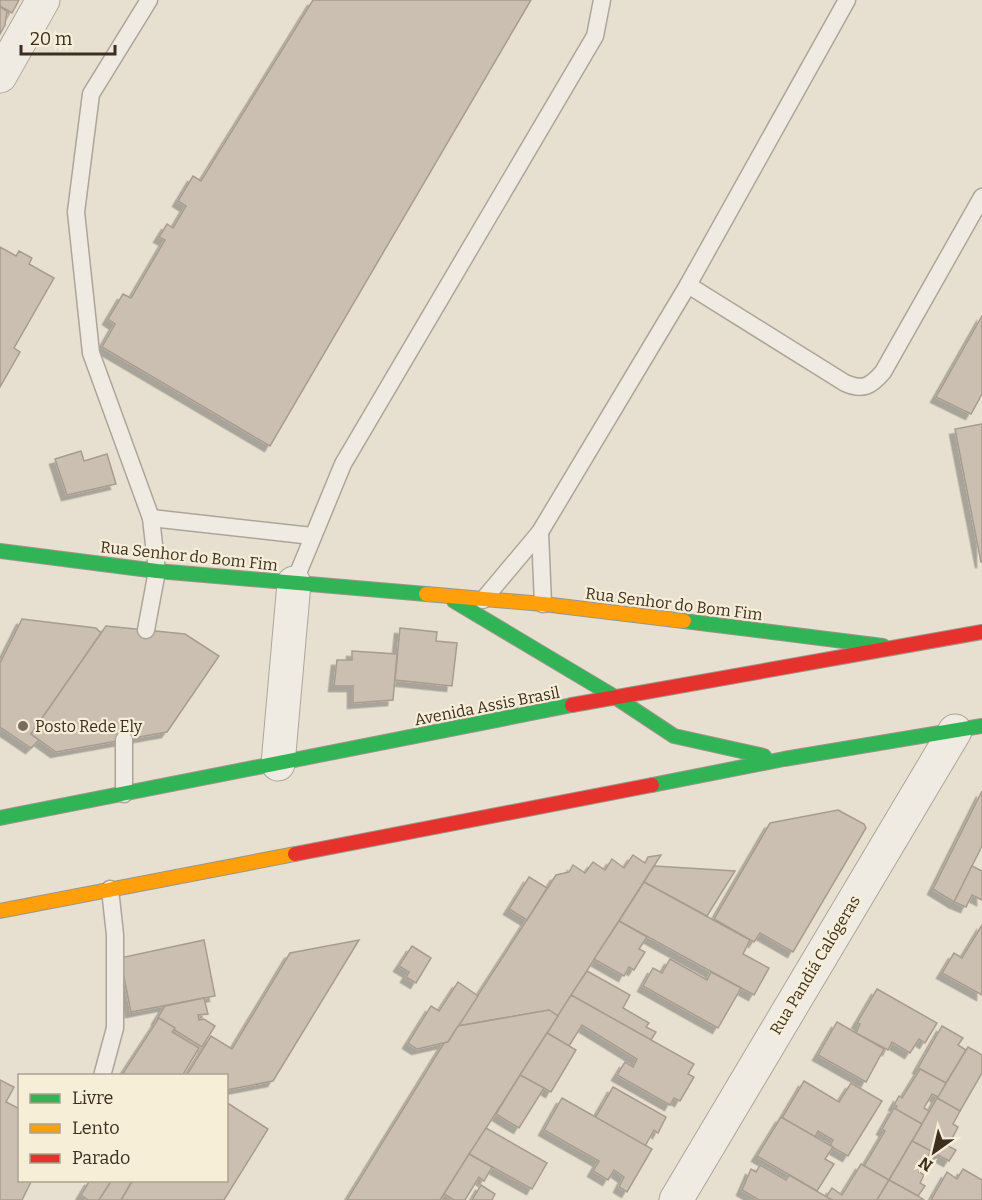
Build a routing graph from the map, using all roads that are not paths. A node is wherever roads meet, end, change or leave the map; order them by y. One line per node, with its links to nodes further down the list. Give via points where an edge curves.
1 (44, 0): 5 (street)
2 (148, 0): 8 (lane, via 91,94 76,212 91,353)
3 (602, 0): 10 (lane, via 595,36 343,465)
4 (847, 0): 7 (lane)
5 (0, 76)
6 (982, 197): 7 (lane, via 883,372 867,388 845,384)
7 (688, 285): 9 (lane)
8 (151, 518): 10 (lane); 12 (lane)
9 (540, 532): 15 (lane); 16 (lane)
10 (312, 536): 13 (lane)
11 (0, 551): 12 (main road, Rua Senhor do Bom Fim)
12 (157, 571): 13 (main road, Rua Senhor do Bom Fim); 17 (lane)
13 (294, 583): 14 (main road, Rua Senhor do Bom Fim); 24 (street)
14 (447, 597): 15 (main road, Rua Senhor do Bom Fim); 20 (main road, Rua Senhor do Bom Fim)
15 (483, 600): 16 (main road, Rua Senhor do Bom Fim)
16 (543, 604): 19 (main road, Rua Senhor do Bom Fim)
17 (146, 630)
18 (982, 632): 19 (main road, Avenida Assis Brasil)
19 (897, 648): 20 (main road, Avenida Assis Brasil)
20 (615, 697): 23 (main road, Rua Senhor do Bom Fim, via 674,736); 24 (main road, Avenida Assis Brasil)
21 (969, 729): 23 (main road); 30 (street, Rua Pandiá Calógeras)
22 (124, 740): 25 (lane)
23 (784, 759): 27 (main road)
24 (279, 764): 25 (main road, Avenida Assis Brasil)
25 (124, 794): 26 (main road, Avenida Assis Brasil)
26 (0, 818)
27 (110, 889): 28 (main road); 29 (lane, via 115,935 115,1028)
28 (0, 910)
29 (103, 1074)
30 (676, 1200)

